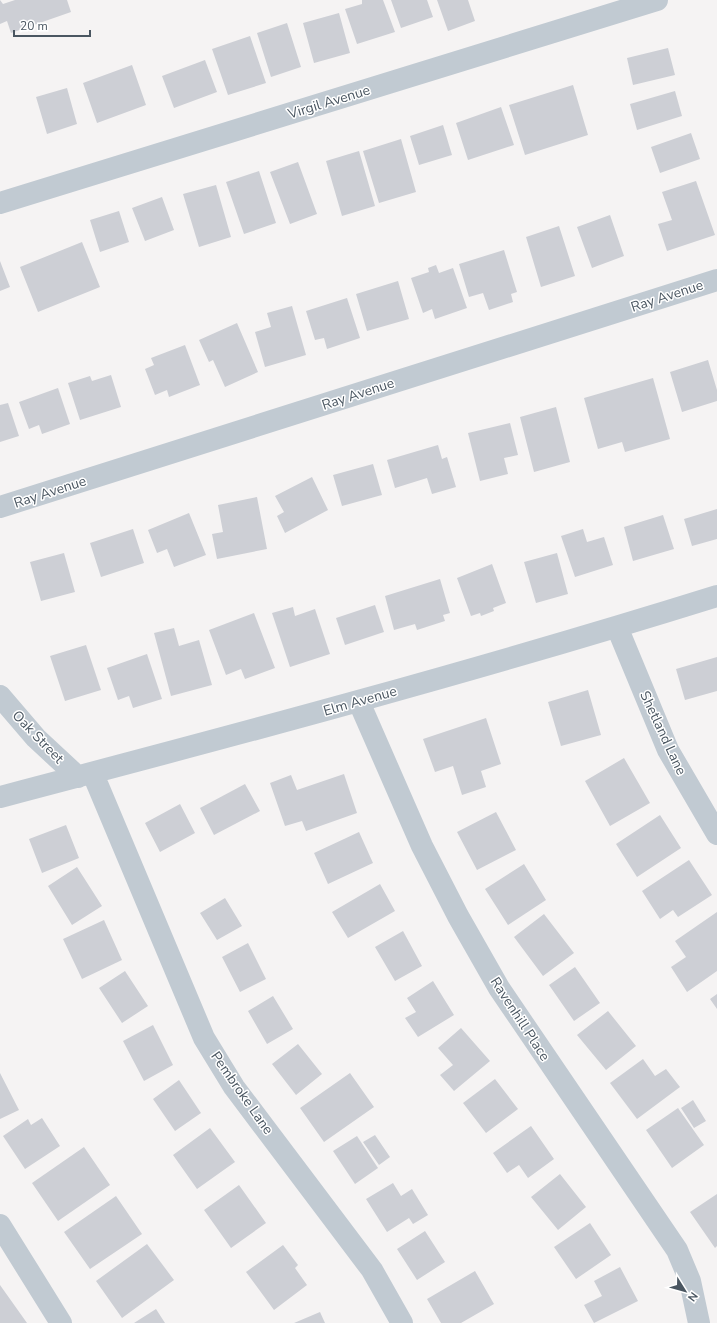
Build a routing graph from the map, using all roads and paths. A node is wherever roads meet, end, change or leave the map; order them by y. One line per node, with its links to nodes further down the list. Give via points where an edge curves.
1 (657, 0): 2 (street, Virgil Avenue)
2 (0, 203)
3 (717, 280): 4 (street, Ray Avenue)
4 (0, 507)
5 (717, 596): 6 (street, Elm Avenue)
6 (617, 627): 8 (street, Elm Avenue); 11 (street, Shetland Lane, via 668,750)
7 (0, 696): 9 (street, Oak Street, via 36,738)
8 (359, 702): 9 (street, Elm Avenue); 15 (street, Ravenhill Place, via 422,846 458,916 499,988 677,1250 690,1281)
9 (86, 775): 10 (street, Elm Avenue); 14 (street, Pembroke Lane, via 204,1038 234,1087 372,1270)
10 (0, 797)
11 (717, 834)
12 (0, 1225): 13 (street)
13 (61, 1323)
14 (402, 1323)
15 (699, 1323)

